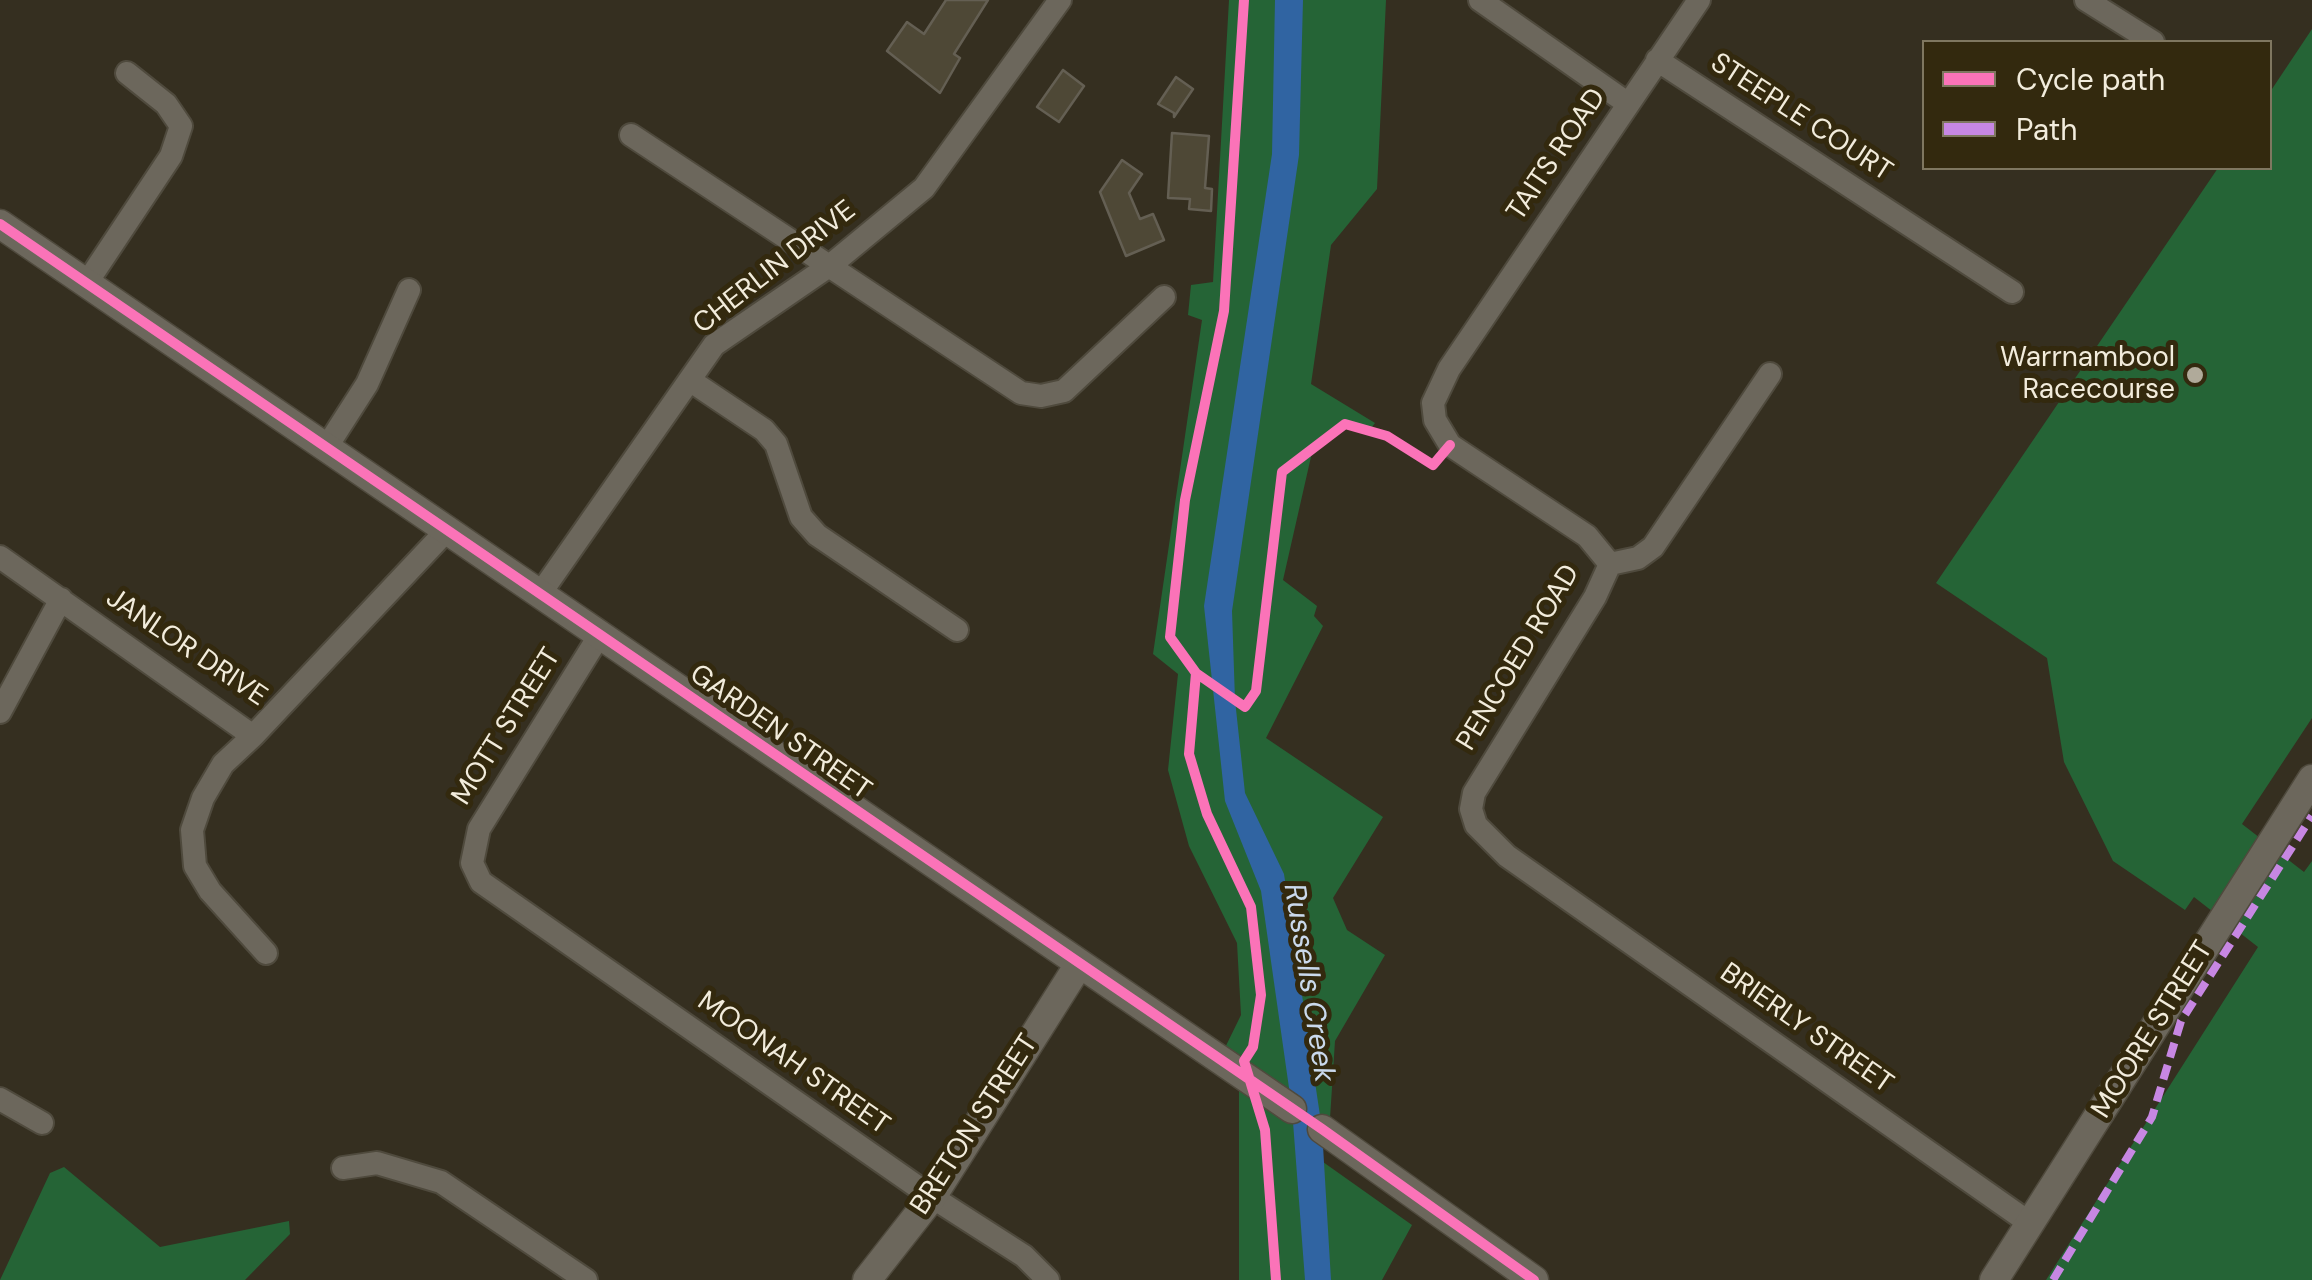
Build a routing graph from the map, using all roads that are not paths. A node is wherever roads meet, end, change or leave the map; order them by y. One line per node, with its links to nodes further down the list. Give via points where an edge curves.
1 (1060, 0): 11 (street, CHERLIN DRIVE, via 924,188)
2 (1480, 0): 8 (street)
3 (1699, 0): 6 (street, TAITS ROAD)
4 (2086, 0): 5 (street)
5 (2150, 40)
6 (1657, 60): 8 (street, TAITS ROAD); 14 (street, STEEPLE COURT)
7 (127, 73): 12 (street, via 166,104 180,126 171,156)
8 (1628, 103): 16 (street, TAITS ROAD)
9 (631, 135): 11 (street)
10 (0, 224): 12 (street, GARDEN STREET)
11 (832, 264): 15 (street, via 1021,393 1041,396 1064,390); 18 (street, CHERLIN DRIVE, via 714,345)
12 (86, 284): 19 (street, GARDEN STREET)
13 (409, 290): 19 (street, via 367,384)
14 (2012, 292)
15 (1164, 297)
16 (1468, 344): 22 (street, PENCOED ROAD, via 1433,403 1440,432 1463,455 1587,536)
17 (1770, 374): 22 (street, via 1653,547)
18 (691, 381): 23 (street, CHERLIN DRIVE); 25 (street, via 776,444 800,517 817,535)
19 (326, 448): 20 (street, GARDEN STREET)
20 (448, 529): 23 (street, GARDEN STREET); 28 (street, JANLOR DRIVE)
21 (0, 558): 24 (street, JANLOR DRIVE)
22 (1610, 564): 30 (street, PENCOED ROAD, via 1474,792 1476,825)
23 (540, 594): 26 (street, GARDEN STREET)
24 (62, 599): 27 (street); 28 (street, JANLOR DRIVE)
25 (958, 630)
26 (599, 636): 31 (street, MOTT STREET, via 473,843 476,874); 33 (street, GARDEN STREET)
27 (0, 712)
28 (253, 736): 32 (street, via 223,764 192,830 195,866 210,891)
29 (2312, 779): 38 (street, MOORE STREET)
30 (1546, 883): 38 (street, BRIERLY STREET)
31 (502, 901): 37 (street, MOONAH STREET)
32 (266, 953)
33 (1078, 966): 37 (street, BRETON STREET); 42 (street, GARDEN STREET)
34 (0, 1098): 35 (street)
35 (42, 1123)
36 (343, 1168): 39 (street, via 376,1163 440,1182)
37 (932, 1197): 40 (street, BRETON STREET); 41 (street, MOONAH STREET, via 1024,1256)
38 (2031, 1224): 43 (street, MOORE STREET)
39 (586, 1280)
40 (867, 1280)
41 (1048, 1280)
42 (1534, 1280)
43 (1994, 1280)

